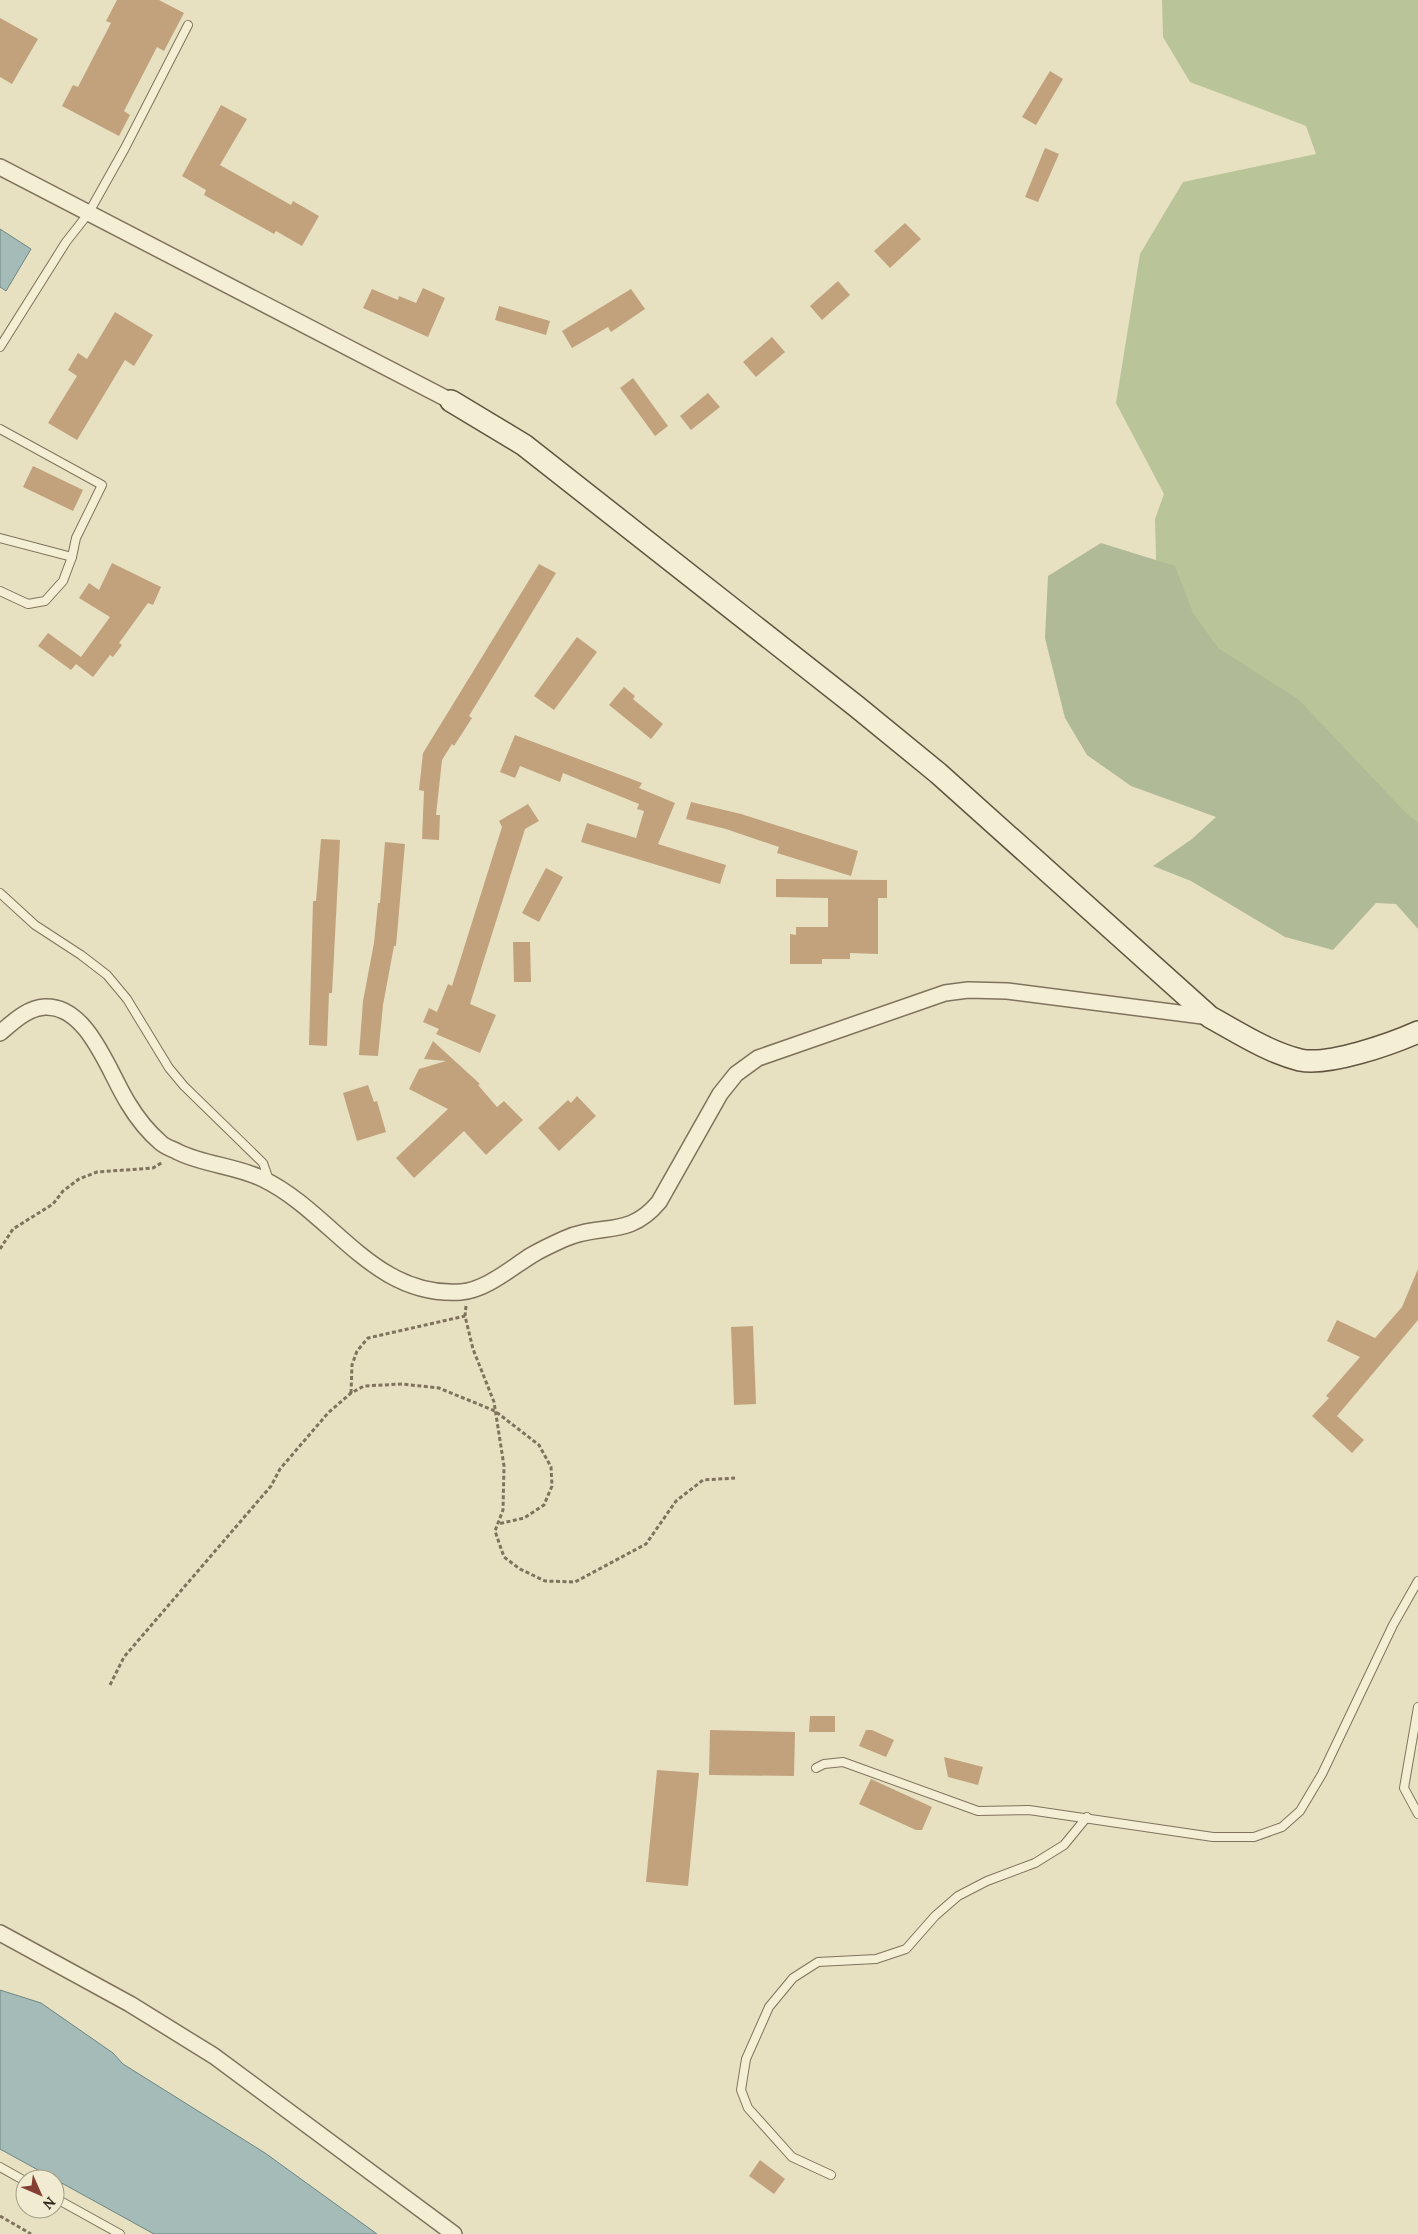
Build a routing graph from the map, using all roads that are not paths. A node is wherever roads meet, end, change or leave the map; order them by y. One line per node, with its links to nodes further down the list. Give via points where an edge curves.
1 (188, 25): 3 (lane)
2 (0, 167): 3 (street)
3 (88, 214): 4 (lane, via 66,242); 5 (street)
4 (0, 347)
5 (451, 401): 11 (street, via 524,445 871,718 938,773)
6 (0, 429): 8 (lane, via 102,485 76,538)
7 (0, 538): 8 (lane)
8 (72, 557): 9 (lane, via 63,581 45,601 28,604)
9 (0, 591)
10 (0, 893): 14 (lane, via 35,925 107,975 127,999 169,1068 263,1163)
11 (1210, 1018): 12 (street, via 1260,1045 1301,1060 1332,1060); 14 (street, via 1007,991 968,990 945,993 758,1058 736,1074 720,1094 659,1202 648,1215 632,1225 567,1238 482,1286 467,1290 436,1291 384,1274 286,1190)
12 (1418, 1032)
13 (0, 1033): 14 (street, via 27,1012 44,1007 58,1008 73,1015 101,1052 140,1122 162,1145 191,1158)
14 (270, 1182)
15 (1418, 1581): 19 (lane, via 1322,1774 1300,1812 1282,1827 1254,1837 1213,1837)
16 (1418, 1707): 18 (lane, via 1404,1788)
17 (816, 1768): 19 (lane, via 843,1762 978,1811 1029,1810)
18 (1418, 1814)
19 (1087, 1817): 23 (lane, via 1064,1845 1035,1863 958,1896 906,1949 876,1959 818,1962 793,1978 769,2007 746,2059 741,2090 748,2108 792,2157)
20 (0, 1934): 26 (street, via 130,2004 214,2056)
21 (0, 2167): 22 (lane)
22 (15, 2175)
23 (831, 2175)
24 (65, 2204): 25 (lane)
25 (120, 2234)
26 (454, 2234)

